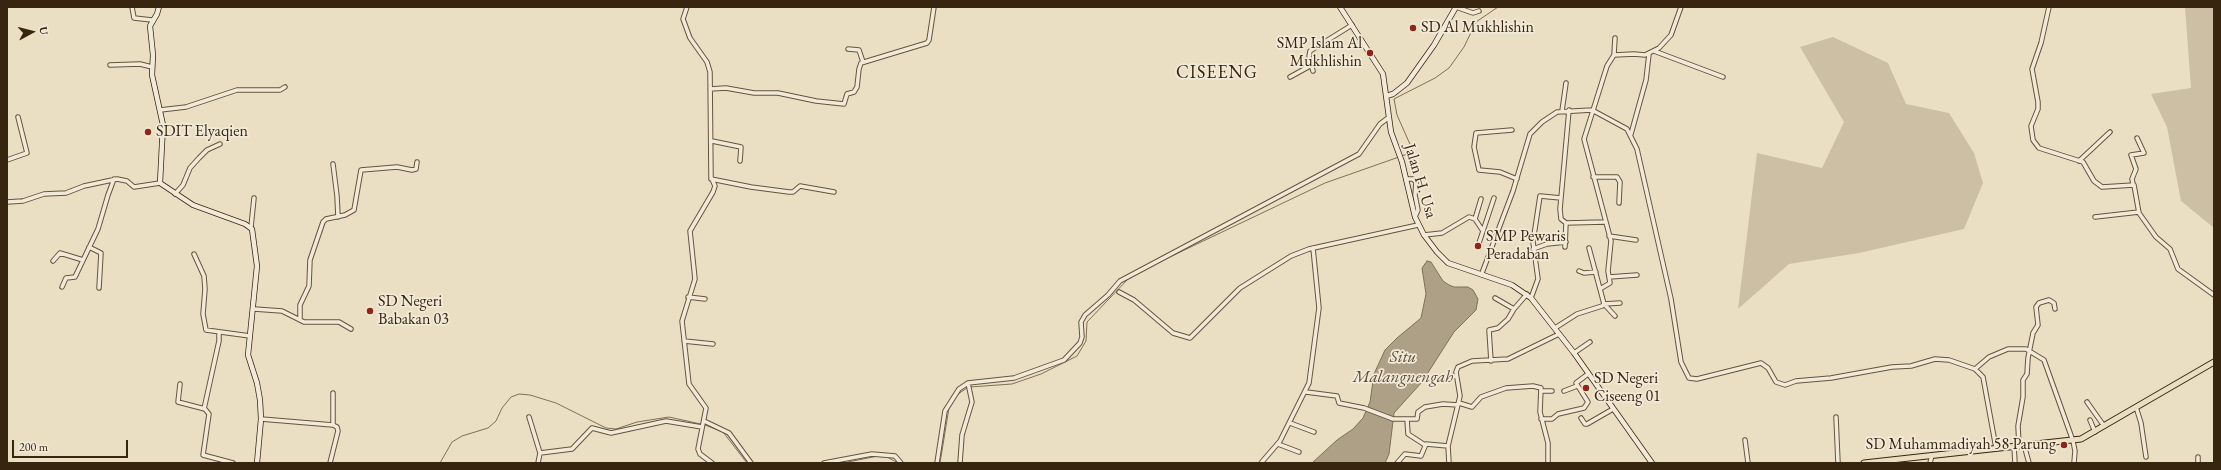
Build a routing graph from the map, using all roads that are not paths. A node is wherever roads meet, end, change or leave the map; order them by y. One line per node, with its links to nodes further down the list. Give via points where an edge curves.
1 (132, 7): 10 (street, via 134,18)
2 (159, 7): 10 (street)
3 (687, 7): 26 (street, via 683,19 690,38 709,67)
4 (934, 7): 17 (street, via 927,43)
5 (1340, 7): 11 (street, Jalan H. Usa)
6 (1456, 7): 9 (street, via 1473,13); 27 (street, via 1434,46 1407,83)
7 (1681, 7): 14 (street, via 1671,35)
8 (2049, 7): 41 (street, via 2032,69 2038,102 2031,134 2039,148)
9 (1479, 11)
10 (152, 20): 19 (street)
11 (1352, 26): 20 (street, via 1310,51); 27 (street, Jalan H. Usa, via 1383,74)
12 (1615, 38): 16 (street)
13 (848, 49): 17 (street, via 859,50)
14 (1654, 51): 15 (street); 23 (street)
15 (1649, 54): 16 (street); 36 (street, via 1646,80)
16 (1614, 55): 30 (street)
17 (863, 62): 26 (street, via 859,69 856,90 847,94 843,104 816,102 778,93)
18 (110, 65): 19 (street)
19 (152, 66): 28 (street, via 154,90)
20 (1310, 66): 21 (street); 22 (street)
21 (1313, 71)
22 (1290, 77)
23 (1723, 77)
24 (1566, 83): 31 (street)
25 (285, 87): 28 (street, via 280,90 236,90 186,107)
26 (710, 89): 38 (street)
27 (1386, 96): 33 (street, Jalan H. Usa)
28 (160, 110): 50 (street, via 163,130)
29 (1569, 110): 30 (street); 31 (street); 56 (street)
30 (1592, 110): 36 (street, via 1621,125); 45 (street, via 1584,139)
31 (1562, 111): 48 (street, via 1542,122 1530,134)
32 (18, 117): 40 (street, via 27,153)
33 (1388, 118): 47 (street, Jalan H. Usa); 121 (street, via 1380,124 1358,154 1120,281 1085,316 1081,322 1080,342 1061,362 1014,378)
34 (1512, 130): 48 (street, via 1476,133 1474,147 1479,170 1500,172)
35 (2110, 132): 41 (street)
36 (1631, 134): 117 (street, via 1639,153 1671,300 1681,362 1689,378 1697,379 1761,363 1768,368 1776,382 1785,385 1794,381 1911,366 1935,359 1949,360)
37 (2137, 138): 51 (street, via 2144,153 2131,155 2136,169)
38 (712, 141): 42 (street, via 741,147); 46 (street)
39 (220, 144): 53 (street, via 207,150 190,168 183,185)
40 (7, 160)
41 (2079, 160): 51 (street, via 2086,166 2094,181 2102,187)
42 (740, 161)
43 (417, 162): 61 (street, via 416,169 412,170 397,167 363,168 354,210)
44 (333, 164): 61 (street)
45 (1593, 177): 59 (street, via 1617,177 1620,182); 65 (street)
46 (711, 179): 52 (street, via 789,192 800,186); 94 (street, via 714,189 690,231 695,279)
47 (1406, 179): 63 (street, Jalan H. Usa); 63 (street, via 1413,179 1416,182 1418,210)
48 (1517, 179): 85 (street)
49 (114, 180): 50 (street, via 123,179 134,187); 58 (street, via 84,186 66,193); 75 (street, via 100,226)
50 (160, 183): 53 (street)
51 (2133, 184): 60 (street, via 2136,188)
52 (834, 192)
53 (175, 194): 68 (street, via 199,208)
54 (254, 198): 68 (street)
55 (1494, 198): 69 (street)
56 (1561, 198): 66 (street, via 1561,219); 79 (street, via 1540,196 1535,218)
57 (1482, 199): 64 (street)
58 (7, 202)
59 (1619, 203)
60 (2139, 212): 62 (street); 93 (street, via 2156,237 2170,249 2179,271)
61 (338, 217): 104 (street, via 323,222 310,260 308,290 300,305)
62 (2095, 217)
63 (1415, 218): 67 (street, Jalan H. Usa)
64 (1475, 219): 69 (street); 70 (street, via 1468,218 1445,231)
65 (1604, 222): 66 (street); 71 (street)
66 (1566, 223): 73 (street)
67 (1418, 225): 70 (street, Jalan H. Usa); 77 (street)
68 (251, 227): 100 (street, via 257,261)
69 (1483, 231): 74 (street)
70 (1424, 235): 85 (street, Jalan H. Usa, via 1448,263)
71 (1609, 236): 72 (street); 87 (street)
72 (1636, 240)
73 (1566, 242): 76 (street); 79 (street)
74 (1479, 243)
75 (89, 247): 81 (street); 89 (street, via 102,253)
76 (1565, 247)
77 (1313, 248): 91 (street, via 1291,256 1240,288 1190,338 1173,333 1134,300); 127 (street, via 1319,308)
78 (1589, 248): 84 (street)
79 (1533, 249): 96 (street, via 1538,279)
80 (194, 254): 107 (street, via 204,276 205,328 208,331)
81 (83, 260): 82 (street, via 60,253); 88 (street, via 74,278 66,278)
82 (53, 261)
83 (1579, 271): 84 (street)
84 (1596, 272): 90 (street)
85 (1482, 273): 92 (street, Jalan H. Usa)
86 (1637, 275): 87 (street)
87 (1609, 277): 90 (street, via 1610,283)
88 (62, 287)
89 (99, 288)
90 (1600, 289): 99 (street)
91 (1119, 292)
92 (1527, 294): 96 (street, Jalan H. Usa); 102 (street)
93 (2214, 295)
94 (688, 298): 97 (street); 110 (street, via 682,320)
95 (1495, 298): 102 (street)
96 (1531, 298): 105 (street, Jalan H. Usa)
97 (705, 299)
98 (1620, 303): 99 (street)
99 (1604, 304): 103 (street); 105 (street, via 1577,314)
100 (254, 309): 104 (street, via 282,311); 109 (street)
101 (2055, 309): 113 (street, via 2051,300 2043,301 2037,306 2038,325 2033,333)
102 (1514, 310): 115 (street, via 1508,320 1498,328 1489,330)
103 (1615, 316)
104 (300, 320): 106 (street, via 340,322)
105 (1555, 328): 108 (street, Jalan H. Usa)
106 (351, 329)
107 (219, 332): 109 (street); 132 (street)
108 (1560, 334): 114 (street, Jalan H. Usa); 115 (street, via 1515,357)
109 (250, 336): 138 (street, via 248,360 258,388)
110 (684, 341): 112 (street); 141 (street, via 687,379 690,389 706,408)
111 (1590, 342): 114 (street)
112 (713, 344)
113 (2030, 350): 117 (street, via 2018,348 1998,352); 149 (street, via 2046,364); 152 (street, via 2018,422)
114 (1574, 353): 118 (street, Jalan H. Usa)
115 (1491, 361): 119 (street, via 1462,364 1456,369)
116 (2214, 362): 131 (main road)
117 (1975, 369): 154 (street, via 1985,382)
118 (1588, 374): 123 (street, via 1576,382); 133 (street, Jalan H. Usa)
119 (1456, 376): 120 (street); 130 (street, via 1460,393)
120 (1436, 378)
121 (968, 383): 170 (street, via 954,394 945,411); 171 (street, via 972,402 962,435)
122 (180, 384): 132 (street, via 178,402)
123 (1577, 386): 126 (street); 136 (street, via 1588,402 1584,408 1558,414 1552,419)
124 (1542, 391): 125 (street); 130 (street, via 1533,386 1506,388 1481,398 1472,407); 136 (street)
125 (1552, 391)
126 (1564, 391)
127 (1306, 392): 139 (street, via 1337,396 1339,403 1392,419); 142 (street)
128 (332, 393): 143 (street)
129 (2086, 402): 144 (street)
130 (1459, 404): 139 (street, via 1425,408 1418,412 1417,419); 153 (street)
131 (2136, 407): 144 (main road); 158 (street)
132 (204, 409): 160 (street, via 209,418 202,455)
133 (1613, 409): 137 (street, via 1587,424); 177 (street, Jalan H. Usa)
134 (529, 417): 156 (street)
135 (1836, 417): 179 (street)
136 (1541, 418): 176 (street, via 1548,443)
137 (1581, 418)
138 (261, 419): 143 (street); 163 (street)
139 (1407, 419): 151 (street, via 1408,434)
140 (2090, 420): 147 (street)
141 (704, 421): 145 (street); 167 (street, via 729,433)
142 (1290, 423): 146 (street); 150 (street)
143 (333, 425): 164 (street, via 338,432)
144 (2104, 426): 147 (main road)
145 (702, 427): 156 (street, via 666,421 611,433 592,428 572,449); 166 (street, via 699,452)
146 (1314, 432)
147 (2095, 432): 149 (main road)
148 (1745, 440): 178 (street)
149 (2073, 441): 152 (main road); 184 (street)
150 (1278, 444): 155 (street); 172 (street)
151 (1425, 445): 153 (street); 173 (street, via 1420,456 1406,454)
152 (2019, 445): 154 (main road); 182 (street); 183 (street)
153 (1448, 446): 174 (street)
154 (1996, 448): 157 (main road)
155 (1299, 452)
156 (540, 453): 165 (street)
157 (1932, 455): 161 (main road); 181 (street)
158 (2146, 457)
159 (2198, 457): 185 (street)
160 (224, 462): 162 (street)
161 (1886, 462): 180 (main road)
162 (233, 463)
163 (257, 463)
164 (330, 463)
165 (538, 463)
166 (712, 463)
167 (751, 463)
168 (824, 463): 169 (street, via 872,454 895,456)
169 (901, 463)
170 (937, 463)
171 (960, 463)
172 (1261, 463)
173 (1397, 463)
174 (1449, 463)
175 (1543, 463): 176 (street)
176 (1548, 463)
177 (1652, 463)
178 (1748, 463)
179 (1838, 463)
180 (1864, 463)
181 (1930, 463)
182 (2015, 463)
183 (2029, 463)
184 (2074, 463)
185 (2198, 463)

